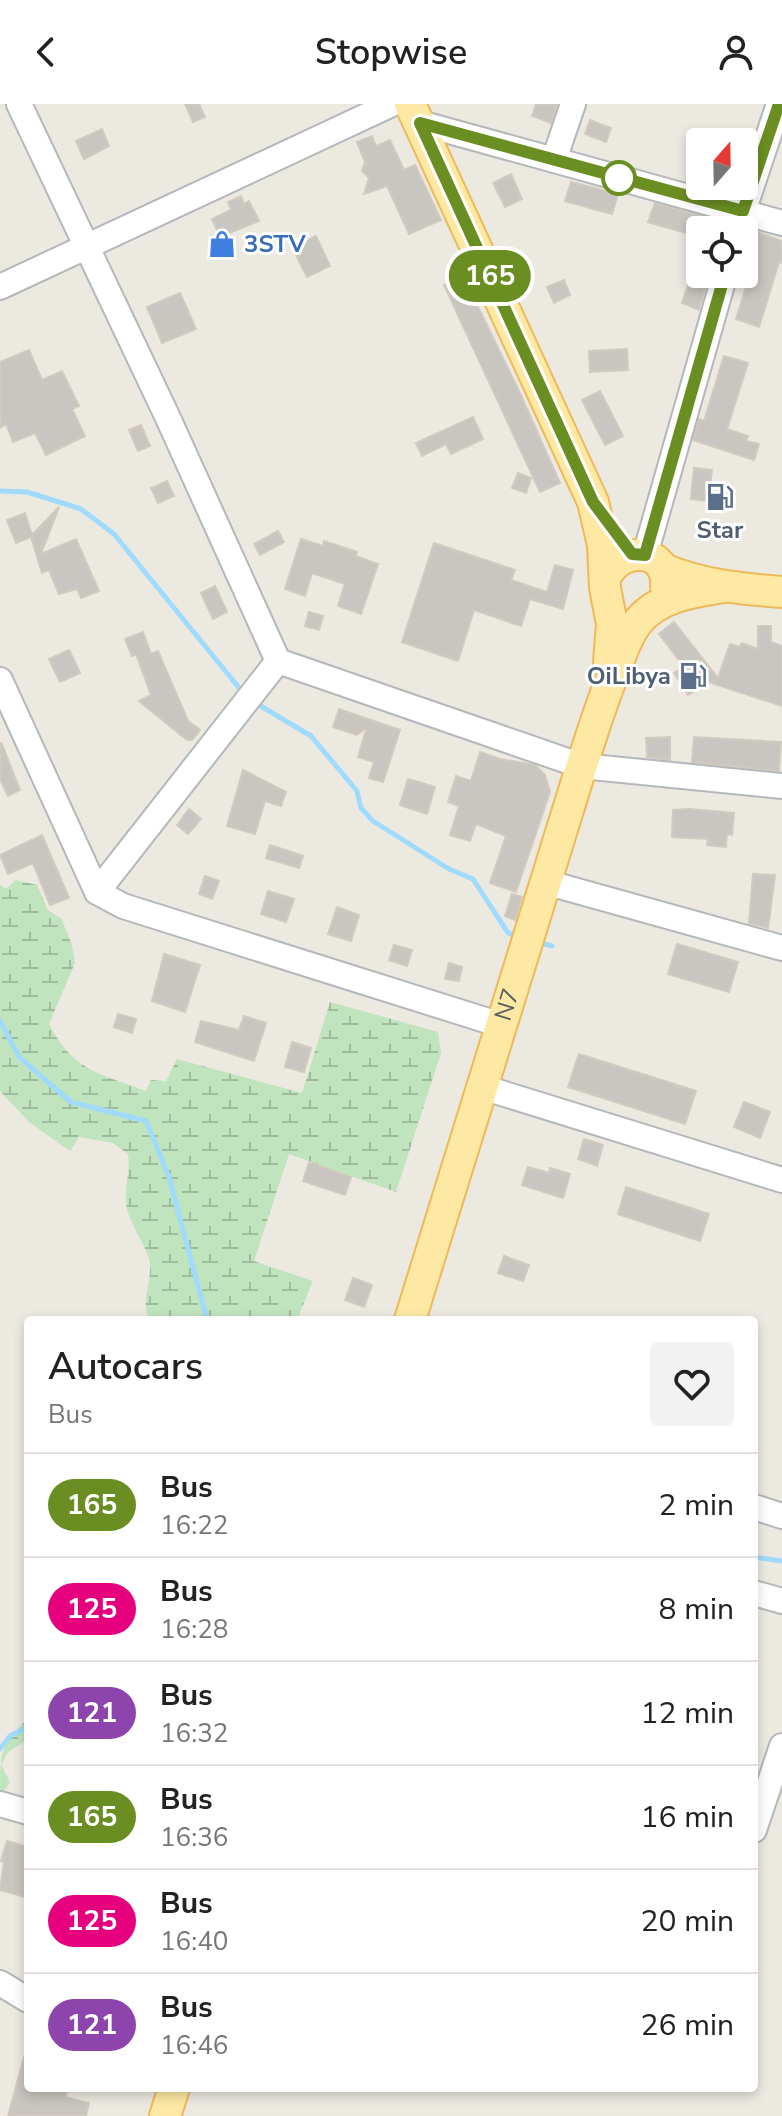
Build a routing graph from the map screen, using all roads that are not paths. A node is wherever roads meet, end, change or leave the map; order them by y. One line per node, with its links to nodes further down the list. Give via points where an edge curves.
1 (19, 104): 11 (street)
2 (392, 104): 11 (street)
3 (573, 104): 6 (street)
4 (779, 104): 8 (street)
5 (415, 113): 6 (street); 14 (main road)
6 (554, 160): 7 (street)
7 (725, 216)
8 (742, 216)
9 (758, 222): 10 (street)
10 (782, 223)
11 (87, 246): 12 (street); 20 (street)
12 (0, 287)
13 (721, 288): 15 (street)
14 (593, 502): 15 (main road); 17 (main road)
15 (647, 559): 16 (main road, via 683,578); 17 (main road, via 621,558 612,565); 19 (main road, via 667,581 666,593)
16 (723, 587): 18 (main road); 19 (main road, via 682,594)
17 (608, 588): 19 (main road, via 617,609 628,614); 22 (main road, via 612,640)
18 (782, 592)
19 (653, 609): 22 (main road, via 630,633)
20 (278, 661): 23 (street); 26 (street)
21 (0, 680): 26 (street)
22 (605, 692): 23 (main road, N7)
23 (582, 766): 24 (street); 25 (main road, N7)
24 (782, 786)
25 (545, 882): 27 (street); 28 (main road, N7)
26 (97, 892): 28 (street, via 123,906)
27 (782, 948)
28 (501, 1025): 29 (main road, N7)
29 (482, 1087): 30 (street); 31 (main road, N7)
30 (782, 1180)
31 (411, 1316)
32 (758, 1508): 33 (street)
33 (782, 1516)
34 (758, 1594): 35 (street)
35 (782, 1601)
36 (782, 1746): 39 (street)
37 (0, 1804): 38 (street)
38 (24, 1811)
39 (758, 1818)
40 (0, 1983): 41 (street)
41 (24, 1998)

